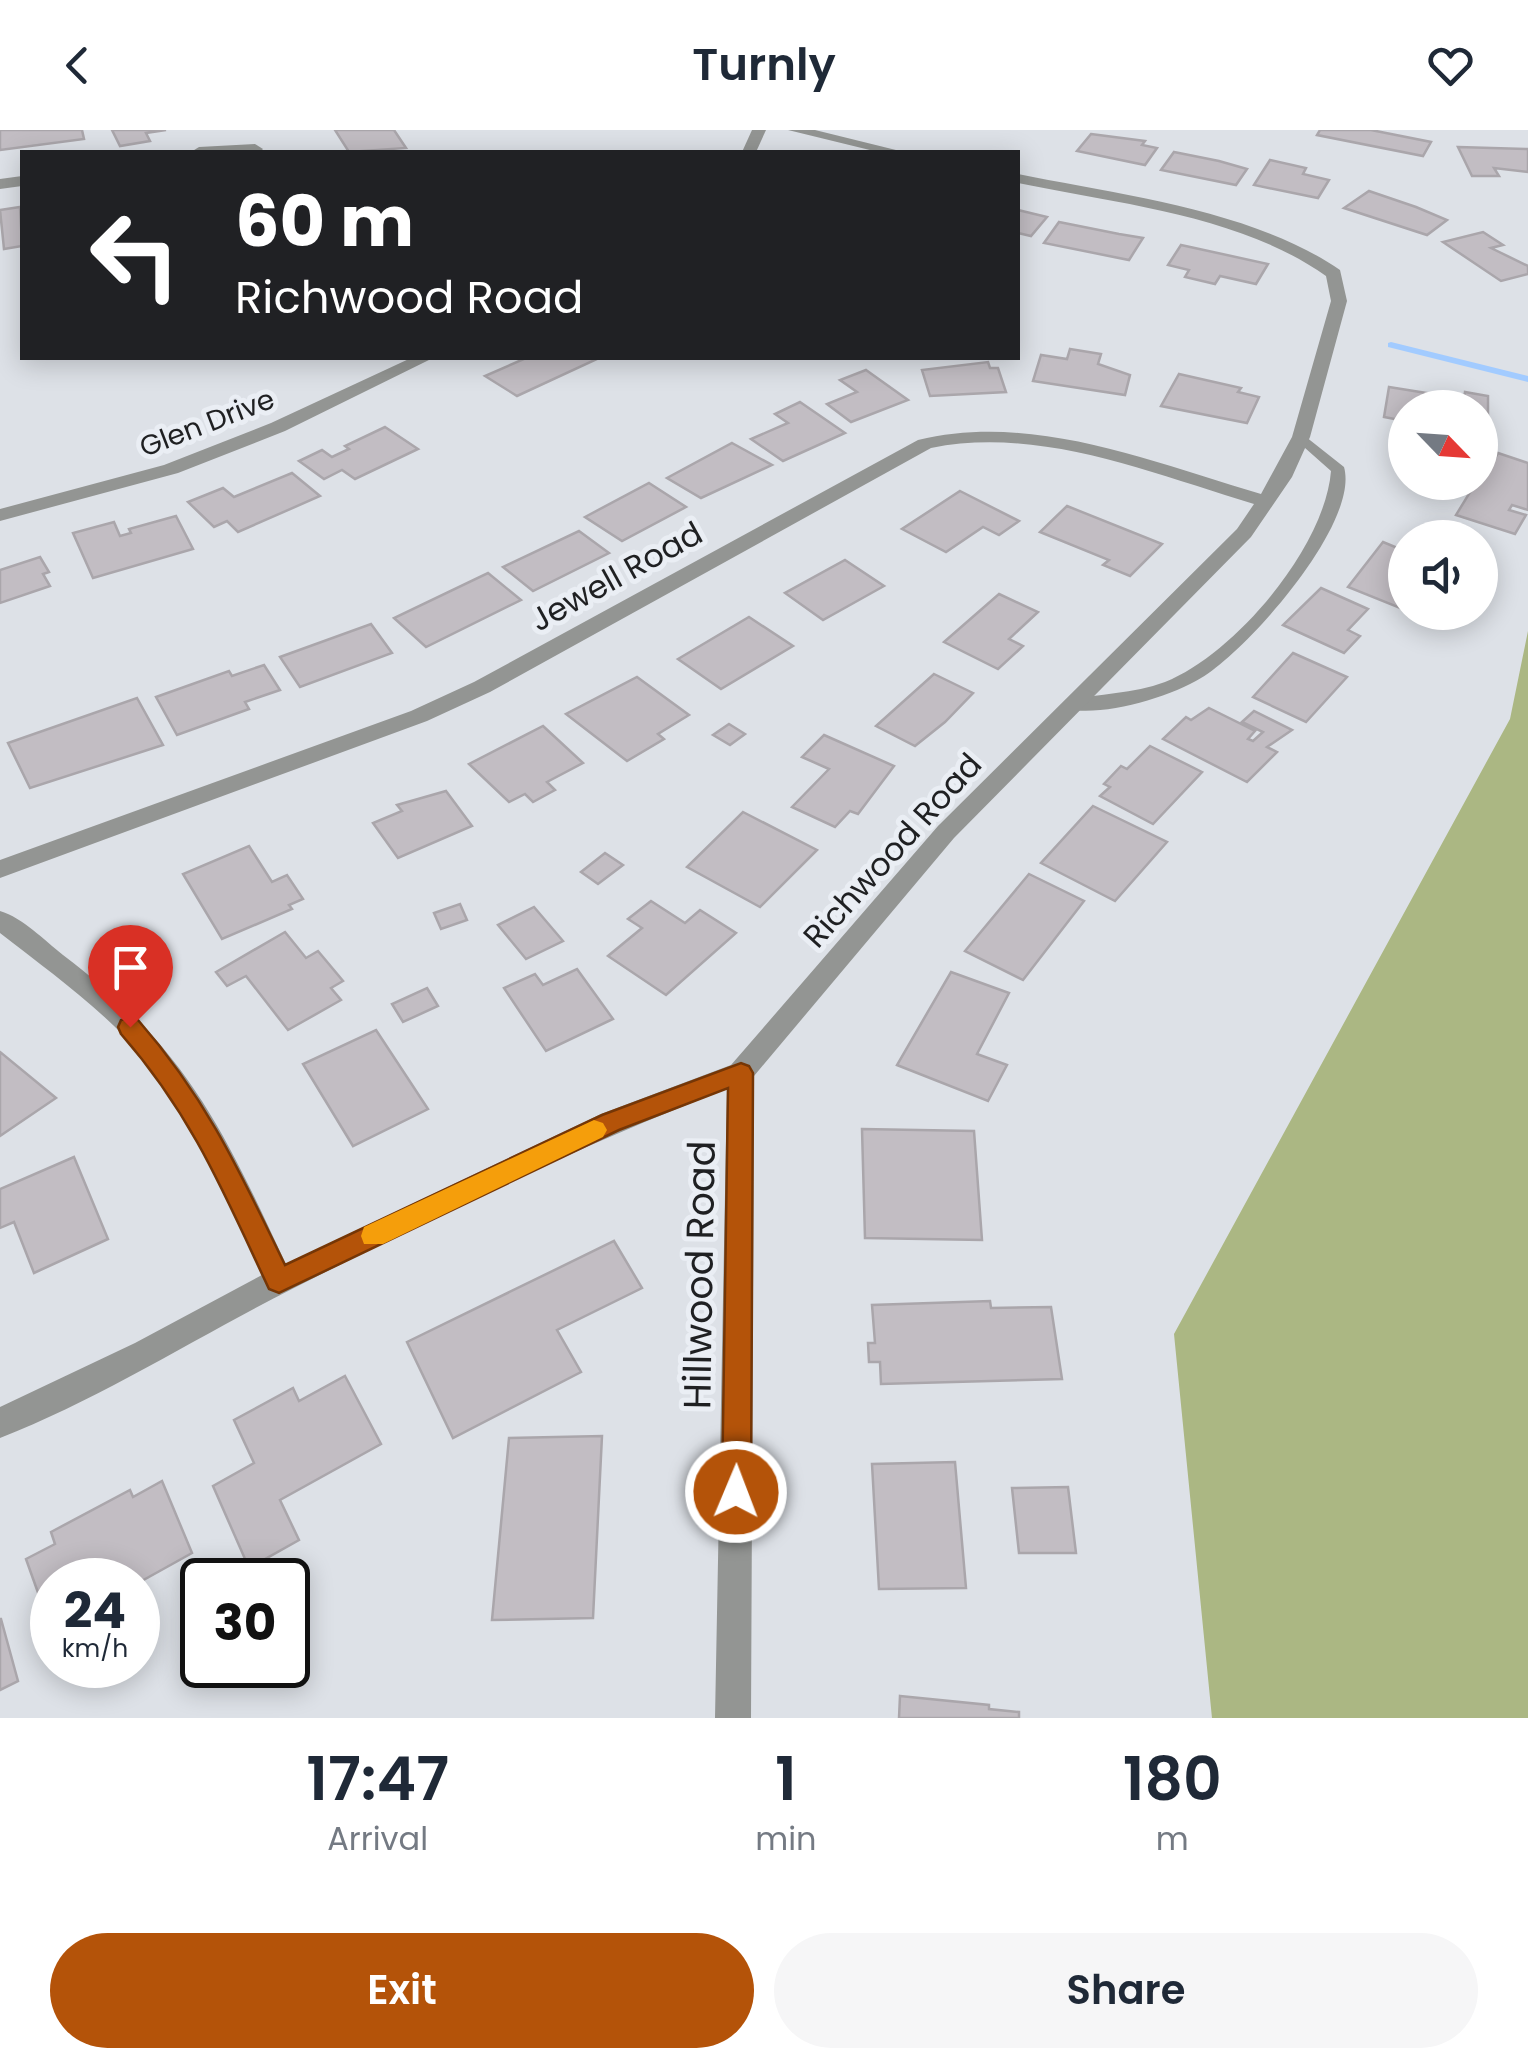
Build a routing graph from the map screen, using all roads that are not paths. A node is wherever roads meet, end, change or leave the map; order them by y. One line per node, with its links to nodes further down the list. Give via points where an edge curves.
1 (795, 130): 4 (street)
2 (255, 149): 3 (street)
3 (236, 150)
4 (887, 150)
5 (1020, 179): 7 (street, Richwood Road, via 1262,236 1326,266 1338,280 1339,300)
6 (420, 360): 9 (street, Glen Drive, via 171,469)
7 (1301, 437): 8 (street, Richwood Road); 10 (lane, via 1339,470 1341,483 1314,550 1296,573 1199,672 1126,699)
8 (1266, 502): 10 (street, Richwood Road, via 1228,551); 11 (street, Jewell Road, via 1042,440 990,432 945,437 435,709)
9 (0, 515)
10 (1074, 704): 13 (street, Richwood Road, via 946,832)
11 (0, 869)
12 (0, 920): 14 (street, via 106,1003 153,1050 210,1136)
13 (741, 1073): 14 (street, Richwood Road, via 610,1122); 16 (street, Hillwood Road)
14 (279, 1281): 15 (street, Richwood Road)
15 (0, 1423)
16 (733, 1718)

